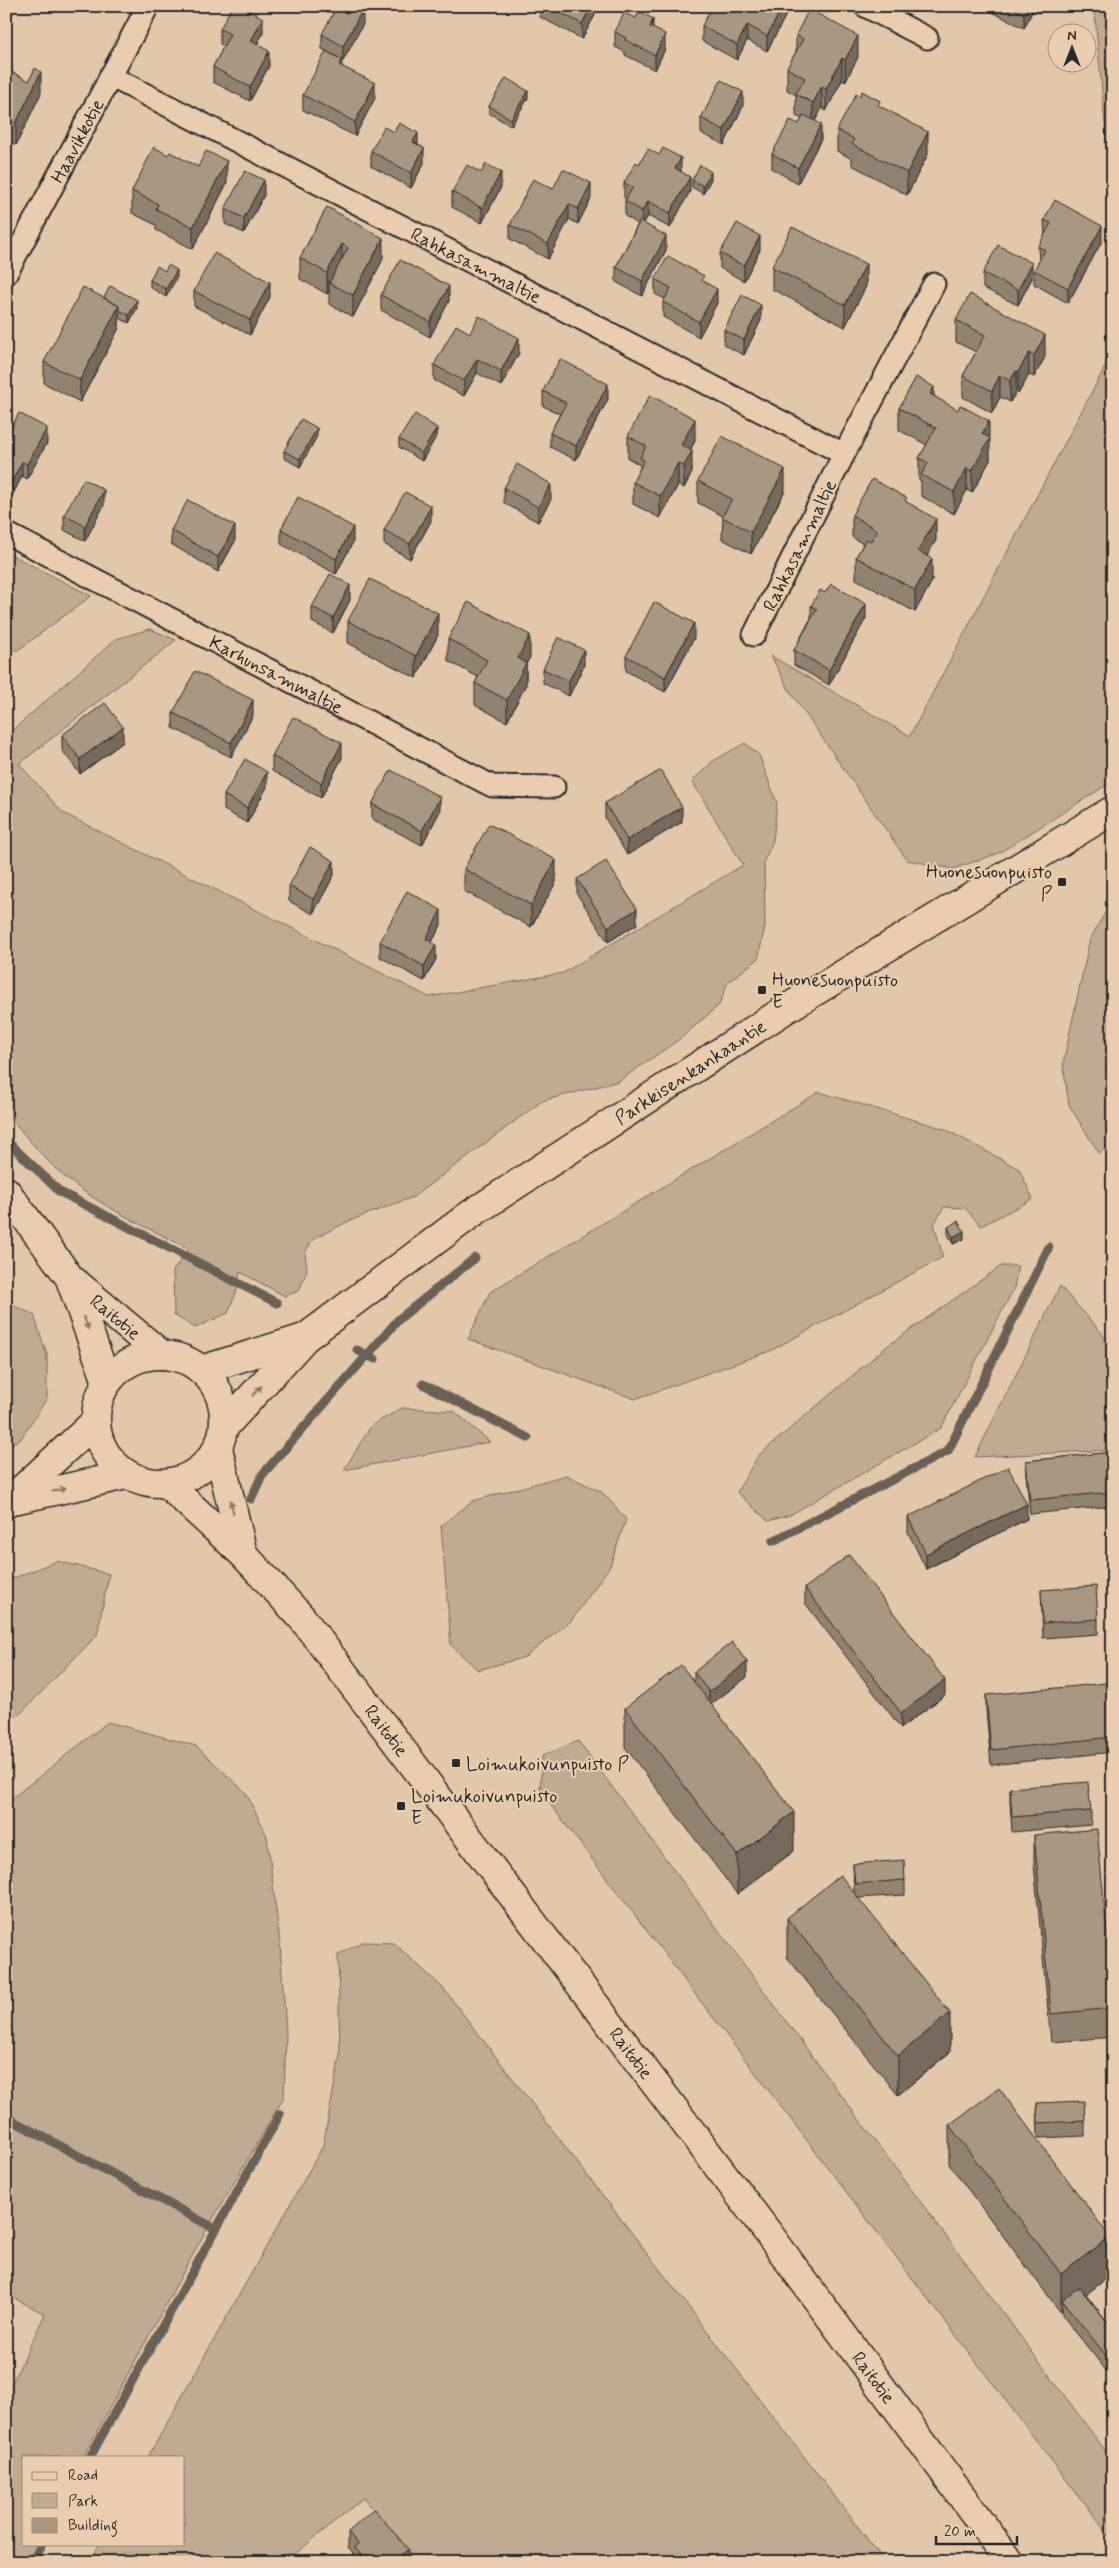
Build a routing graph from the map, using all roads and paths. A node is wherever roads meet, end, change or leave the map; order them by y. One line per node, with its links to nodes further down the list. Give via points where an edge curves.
1 (148, 6): 4 (street, Haavikkotie)
2 (865, 6): 3 (street)
3 (928, 38)
4 (110, 76): 5 (street, Haavikkotie); 7 (street, Rahkasammaltie)
5 (6, 274)
6 (934, 284): 7 (street, Rahkasammaltie)
7 (844, 454): 9 (street, Rahkasammaltie)
8 (6, 533): 10 (street, Karhunsammaltie, via 492,786)
9 (754, 635)
10 (554, 787)
11 (1113, 810): 14 (main road, Parkkisenkankaantie, via 786,1009 471,1214)
12 (6, 1191): 13 (main road, Raitotie)
13 (70, 1278): 15 (main road, Raitotie); 17 (main road, Raitotie, one-way to 17)
14 (305, 1338): 16 (main road, Parkkisenkankaantie); 19 (main road, Parkkisenkankaantie, one-way to 14)
15 (162, 1355): 16 (main road, via 183,1359); 17 (main road, via 141,1358 122,1367)
16 (201, 1370): 19 (main road, via 215,1386 223,1406)
17 (107, 1382): 18 (main road, via 98,1401)
18 (95, 1422): 20 (main road, via 110,1460); 22 (main road)
19 (221, 1437): 21 (main road, via 205,1465 188,1478); 23 (main road, Raitotie, one-way to 19)
20 (126, 1474): 21 (main road, via 146,1482); 22 (main road, one-way to 20)
21 (168, 1484): 23 (main road, Raitotie)
22 (9, 1502)
23 (243, 1554): 24 (main road, Raitotie, via 302,1618 757,2218)
24 (1010, 2562)

